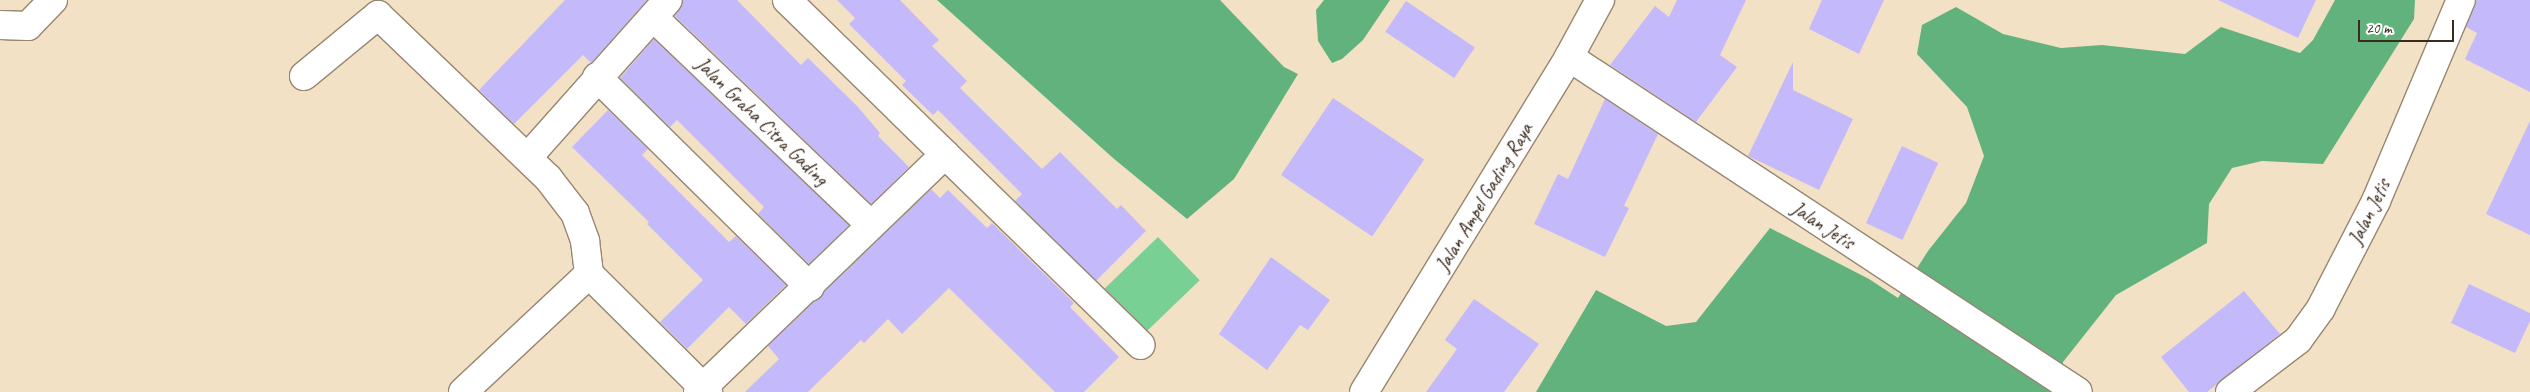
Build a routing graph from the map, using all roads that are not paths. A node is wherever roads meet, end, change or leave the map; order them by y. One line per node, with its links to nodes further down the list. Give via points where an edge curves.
1 (53, 0): 7 (street, via 28,26)
2 (787, 0): 12 (street)
3 (1600, 0): 8 (street, Jalan Ampel Gading Raya)
4 (2461, 0): 21 (street, Jalan Jetis, via 2376,201 2321,308 2298,340)
5 (386, 7): 9 (street); 14 (street, via 548,178 575,213 585,241)
6 (660, 8): 10 (street, Jalan Graha Citra Gading); 13 (street, Jalan Graha Citra Gading)
7 (0, 25)
8 (1569, 57): 19 (street, Jalan Ampel Gading Raya); 20 (street, Jalan Jetis)
9 (304, 76)
10 (598, 77): 11 (street, Jalan Graha Citra Gading); 15 (street)
11 (536, 148)
12 (945, 154): 13 (street); 16 (street)
13 (872, 224): 15 (street)
14 (589, 274): 17 (street); 18 (street)
15 (810, 287): 17 (street)
16 (1140, 345)
17 (703, 390)
18 (463, 392)
19 (1364, 392)
20 (2078, 392)
21 (2230, 392)

